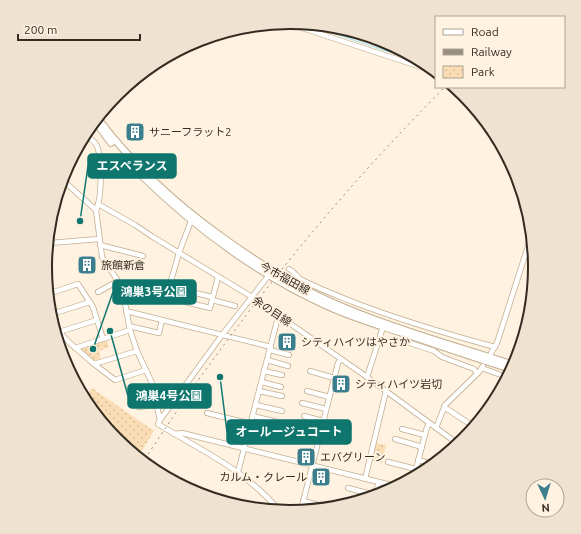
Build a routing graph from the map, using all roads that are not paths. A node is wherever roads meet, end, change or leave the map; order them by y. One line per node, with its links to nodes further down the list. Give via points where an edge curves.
1 (309, 30): 2 (street)
2 (418, 66)
3 (101, 123): 48 (main road, 今市福田線, via 136,165 167,194 193,216 272,272 350,310)
4 (99, 126): 8 (main road, 今市福田線, via 133,167)
5 (90, 139): 7 (street, via 99,150)
6 (67, 184): 7 (street, 余の目線)
7 (97, 207): 9 (street); 13 (street, 余の目線, via 135,225)
8 (191, 221): 13 (street); 16 (main road, 今市福田線)
9 (99, 239): 10 (street); 11 (street)
10 (54, 243)
11 (100, 245): 14 (street); 18 (street, via 104,263)
12 (528, 248): 40 (street)
13 (179, 253): 17 (street, 余の目線); 23 (street)
14 (143, 256)
15 (289, 269): 40 (street, via 299,278 370,308 428,329)
16 (269, 275): 24 (street); 33 (main road, 今市福田線, via 348,315)
17 (218, 277): 24 (street, 余の目線); 25 (street)
18 (118, 281): 19 (street); 22 (street)
19 (122, 287): 23 (street); 28 (street)
20 (183, 290): 25 (street)
21 (54, 292): 26 (street, via 78,284)
22 (98, 292)
23 (166, 297): 25 (street, via 210,308)
24 (252, 297): 30 (street, 余の目線); 38 (street)
25 (212, 299): 27 (street)
26 (90, 302): 29 (street); 31 (street)
27 (235, 306)
28 (126, 311): 32 (street); 34 (street)
29 (57, 312)
30 (279, 318): 42 (street); 47 (street, 余の目線)
31 (97, 320): 35 (street); 39 (street)
32 (162, 320): 34 (street, via 159,333); 38 (street)
33 (383, 327): 36 (main road, 今市福田線); 58 (street)
34 (130, 328): 39 (street); 43 (street)
35 (61, 330)
36 (406, 334): 51 (main road, 今市福田線); 55 (street, via 404,341 474,369)
37 (63, 335): 41 (street)
38 (222, 335): 42 (street); 77 (street)
39 (103, 339): 41 (street)
40 (495, 347): 44 (street)
41 (75, 348): 49 (street)
42 (270, 348): 45 (street); 46 (street)
43 (137, 351): 49 (street); 52 (street)
44 (491, 353)
45 (289, 355)
46 (267, 360): 50 (street); 53 (street)
47 (339, 361): 58 (street, 余の目線); 59 (street)
48 (508, 363)
49 (94, 364): 52 (street, via 115,380)
50 (288, 366)
51 (506, 367)
52 (146, 370): 68 (street, via 152,383)
53 (264, 371): 56 (street); 60 (street)
54 (310, 371): 59 (street)
55 (477, 374): 57 (street, via 483,367); 71 (street)
56 (282, 375)
57 (503, 375)
58 (367, 377): 64 (street, 余の目線)
59 (334, 378): 66 (street)
60 (262, 382): 61 (street); 62 (street)
61 (281, 387)
62 (259, 391): 65 (street); 69 (street)
63 (307, 392): 66 (street)
64 (385, 394): 82 (street, 余の目線); 99 (street)
65 (282, 396)
66 (329, 397): 72 (street)
67 (302, 403): 72 (street)
68 (156, 405): 70 (street); 77 (street)
69 (256, 405): 73 (street); 75 (street)
70 (138, 407)
71 (444, 407): 81 (street); 84 (street)
72 (326, 409): 78 (street)
73 (282, 411)
74 (207, 413): 80 (street)
75 (253, 416): 79 (street); 80 (street)
76 (304, 416): 78 (street)
77 (160, 420): 86 (street, via 158,424)
78 (323, 421): 83 (street); 95 (street)
79 (277, 422)
80 (251, 424): 91 (street)
81 (469, 424)
82 (428, 425): 84 (street, 余の目線); 87 (street)
83 (349, 428)
84 (436, 428): 89 (street, 余の目線)
85 (402, 429): 87 (street)
86 (174, 434): 91 (street, via 182,433); 98 (street)
87 (425, 435): 90 (street)
88 (395, 439): 90 (street)
89 (453, 440)
90 (422, 447): 92 (street)
91 (245, 448): 95 (street); 98 (street)
92 (418, 460): 94 (street); 96 (street)
93 (388, 462): 97 (street)
94 (427, 462)
95 (311, 466): 99 (street); 105 (street)
96 (416, 469)
97 (414, 470)
98 (238, 472): 106 (street)
99 (365, 479): 100 (street)
100 (378, 482): 101 (street); 103 (street)
101 (388, 484)
102 (348, 488): 104 (street)
103 (376, 489)
104 (365, 493)
105 (303, 501): 107 (street); 108 (street)
106 (273, 504)
107 (302, 504)
108 (313, 504)

